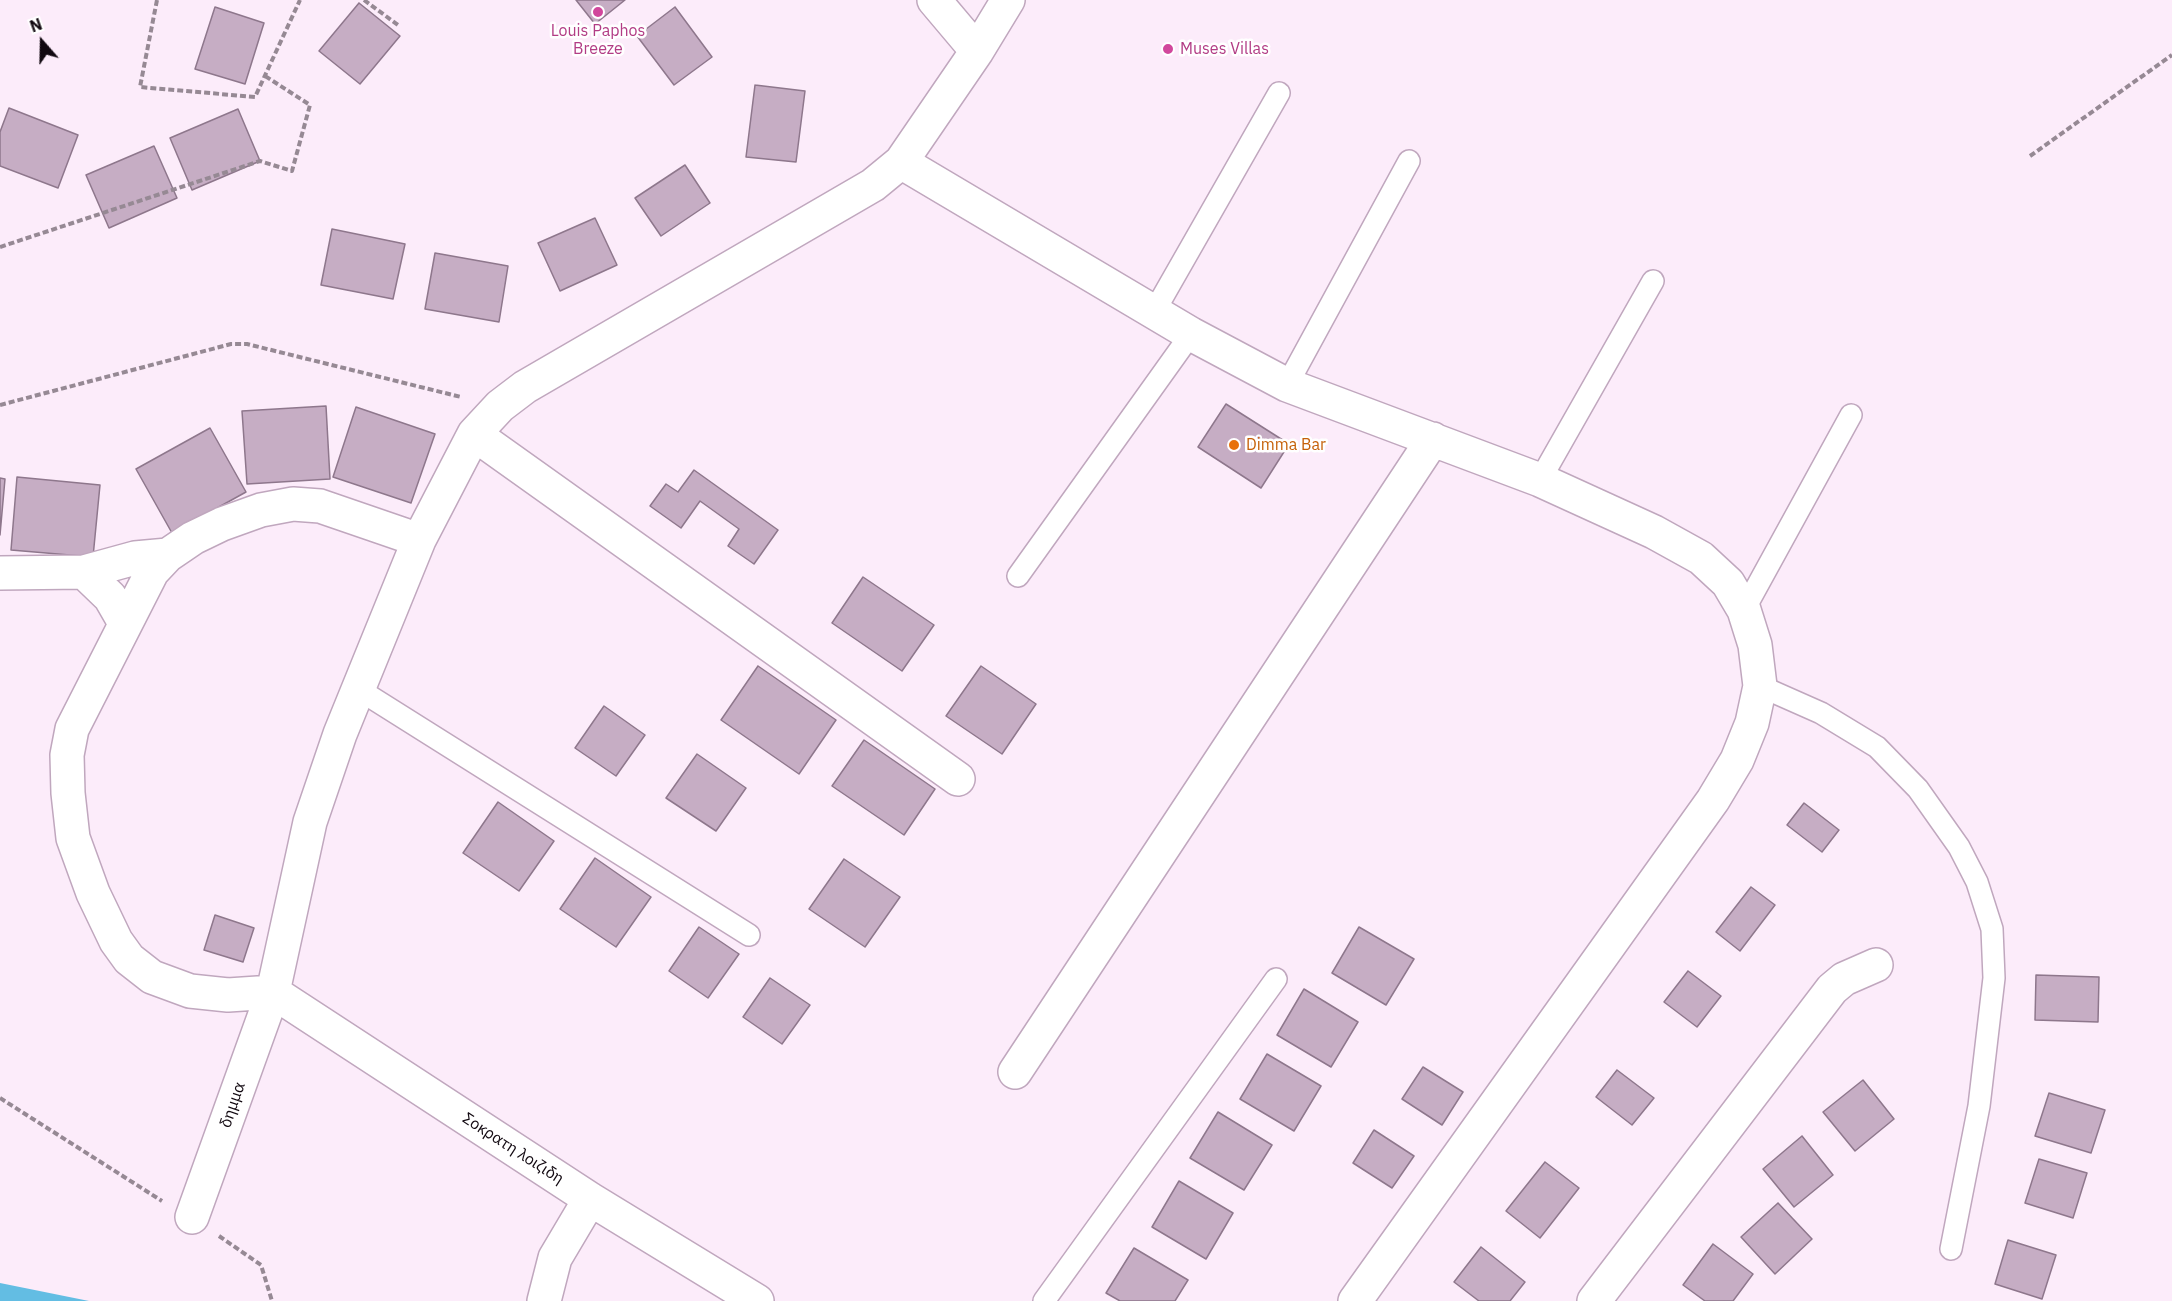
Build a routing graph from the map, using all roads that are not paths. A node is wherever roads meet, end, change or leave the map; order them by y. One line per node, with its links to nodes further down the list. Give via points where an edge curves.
1 (934, 0): 3 (street)
2 (1008, 0): 3 (street, δημμα)
3 (977, 51): 6 (street, δημμα)
4 (1279, 93): 8 (lane)
5 (1409, 160): 10 (lane)
6 (901, 162): 8 (street); 12 (street, δημμα, via 846,203 525,387)
7 (1653, 281): 14 (lane)
8 (1154, 312): 9 (street)
9 (1191, 334): 10 (street); 19 (lane)
10 (1287, 386): 13 (street)
11 (1851, 415): 20 (lane)
12 (474, 434): 15 (street, δημμα); 24 (street)
13 (1433, 439): 14 (street); 29 (street)
14 (1540, 480): 20 (street, via 1701,558 1728,583)
15 (419, 540): 16 (street, via 320,506 292,504 222,524); 23 (street, δημμα)
16 (168, 555): 17 (street, via 135,558); 21 (street, via 152,572)
17 (84, 572): 18 (street); 21 (street, via 110,597)
18 (0, 573)
19 (1018, 576)
20 (1744, 610): 22 (street, via 1755,645)
21 (125, 623): 28 (street, via 72,729 67,755 74,838 93,893 116,941 129,959 152,977 190,991 228,995)
22 (1760, 686): 32 (lane, via 1821,713 1877,747 1917,789 1959,847 1977,882 1992,929 1994,978 1979,1106); 36 (street, via 1752,723 1737,760 1713,800)
23 (358, 689): 25 (lane); 28 (street, δημμα, via 310,822)
24 (958, 779)
25 (749, 935)
26 (1875, 965): 37 (street, via 1832,990)
27 (1276, 979): 35 (lane)
28 (273, 992): 30 (street, Σοκρατη λοιζιδη); 31 (street, δημμα)
29 (1015, 1072)
30 (590, 1199): 33 (street, via 555,1258); 34 (street, Σοκρατη λοιζιδη)
31 (192, 1217)
32 (1951, 1249)
33 (544, 1301)
34 (757, 1301)
35 (1044, 1301)
36 (1355, 1301)
37 (1594, 1301)

